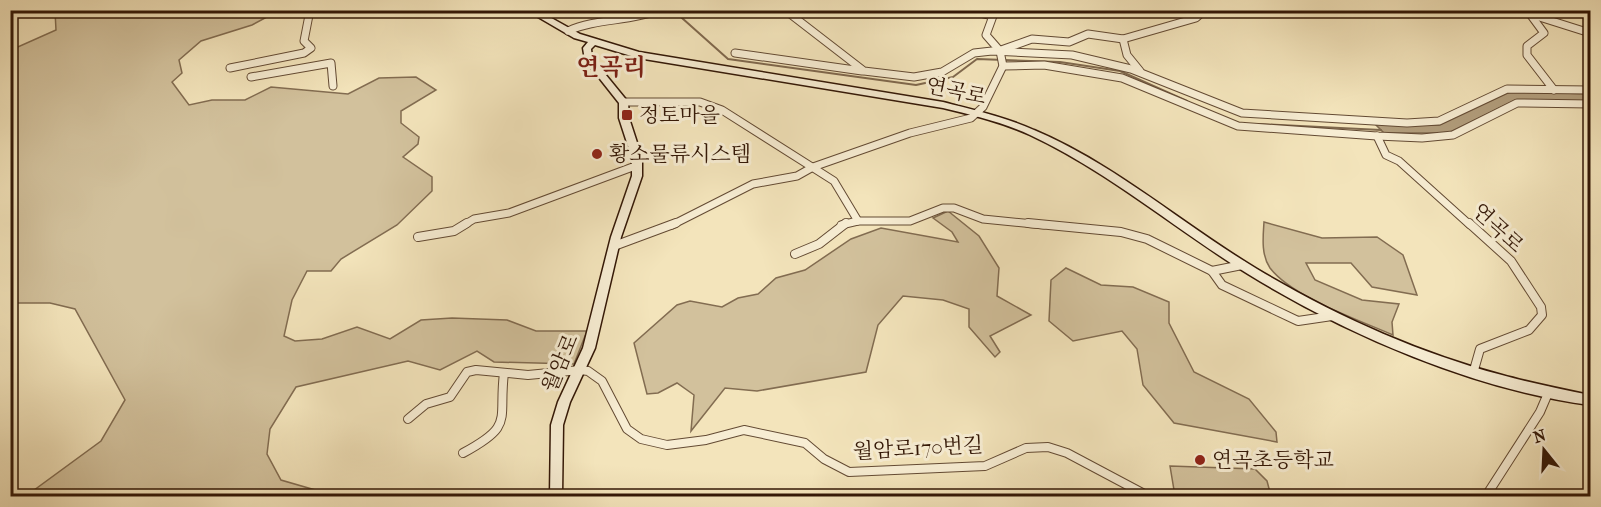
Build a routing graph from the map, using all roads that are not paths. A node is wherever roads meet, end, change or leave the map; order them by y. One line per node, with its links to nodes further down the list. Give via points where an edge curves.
1 (310, 10): 15 (street, via 303,41 310,48)
2 (530, 10): 8 (street, 연곡로)
3 (659, 10): 10 (street, via 621,21 584,22)
4 (785, 10): 20 (street)
5 (968, 10): 14 (street, via 993,16 986,35)
6 (1527, 10): 9 (street)
7 (1204, 11): 12 (street, via 1196,18)
8 (542, 13): 10 (street, 연곡로)
9 (1533, 15): 11 (street); 24 (street, via 1544,33 1527,46 1527,55)
10 (568, 31): 13 (street, 연곡로)
11 (1590, 33)
12 (1123, 39): 14 (street, via 1088,34 1069,42 1032,39); 21 (street, via 1127,55)
13 (593, 42): 26 (street, 월암로, via 587,48 588,58); 28 (street, 연곡로, via 674,63)
14 (1000, 51): 17 (street); 20 (street, via 974,53 942,72 914,77); 21 (street, via 1072,55)
15 (304, 53): 18 (street); 19 (street)
16 (735, 53): 20 (street)
17 (1003, 65): 28 (street); 29 (street, via 1044,65 1122,78 1238,126)
18 (304, 66): 22 (street); 23 (street, via 331,63)
19 (230, 68)
20 (864, 72)
21 (1140, 72): 24 (street, via 1242,113 1407,123 1439,121 1507,89)
22 (251, 77)
23 (333, 86)
24 (1554, 90): 25 (street)
25 (1590, 90)
26 (623, 102): 30 (street, 월암로); 31 (street, via 699,102 722,110)
27 (1590, 104): 29 (street, via 1517,103 1453,135)
28 (978, 112): 31 (street, via 957,123 910,133); 36 (street, 연곡로, via 1037,134 1088,160)
29 (1377, 136): 40 (street, 연곡로, via 1386,155 1399,160 1511,261 1541,307 1542,315 1529,330 1480,349)
30 (638, 165): 33 (street, via 509,213 474,219 454,231); 34 (street, 월암로, via 638,176)
31 (813, 167): 32 (street, via 834,181); 34 (street, via 797,176 736,191 685,220)
32 (858, 221): 35 (street, via 842,224 819,244); 37 (street, via 910,221 943,208 954,208 983,219 1121,232 1147,239)
33 (418, 237)
34 (614, 246): 39 (street, 월암로, via 595,330)
35 (795, 254)
36 (1242, 265): 37 (street); 38 (street, 연곡로)
37 (1212, 271): 38 (street, via 1222,285 1298,321)
38 (1332, 316): 40 (street, 연곡로)
39 (579, 370): 41 (street); 46 (street, 월암로, via 557,425); 47 (street, 월암로170번길, via 602,381 627,429 641,439 667,445 744,430 805,442 824,459 849,472 985,466 1026,448 1048,447)
40 (1474, 370): 42 (street, 연곡로)
41 (504, 373): 44 (street, via 467,372 450,397 426,404); 45 (street, via 504,412 497,427 484,441)
42 (1549, 391): 43 (street, 연곡로); 48 (street, via 1540,412)
43 (1590, 400)
44 (408, 419)
45 (463, 453)
46 (556, 496)
47 (1148, 496)
48 (1486, 496)

